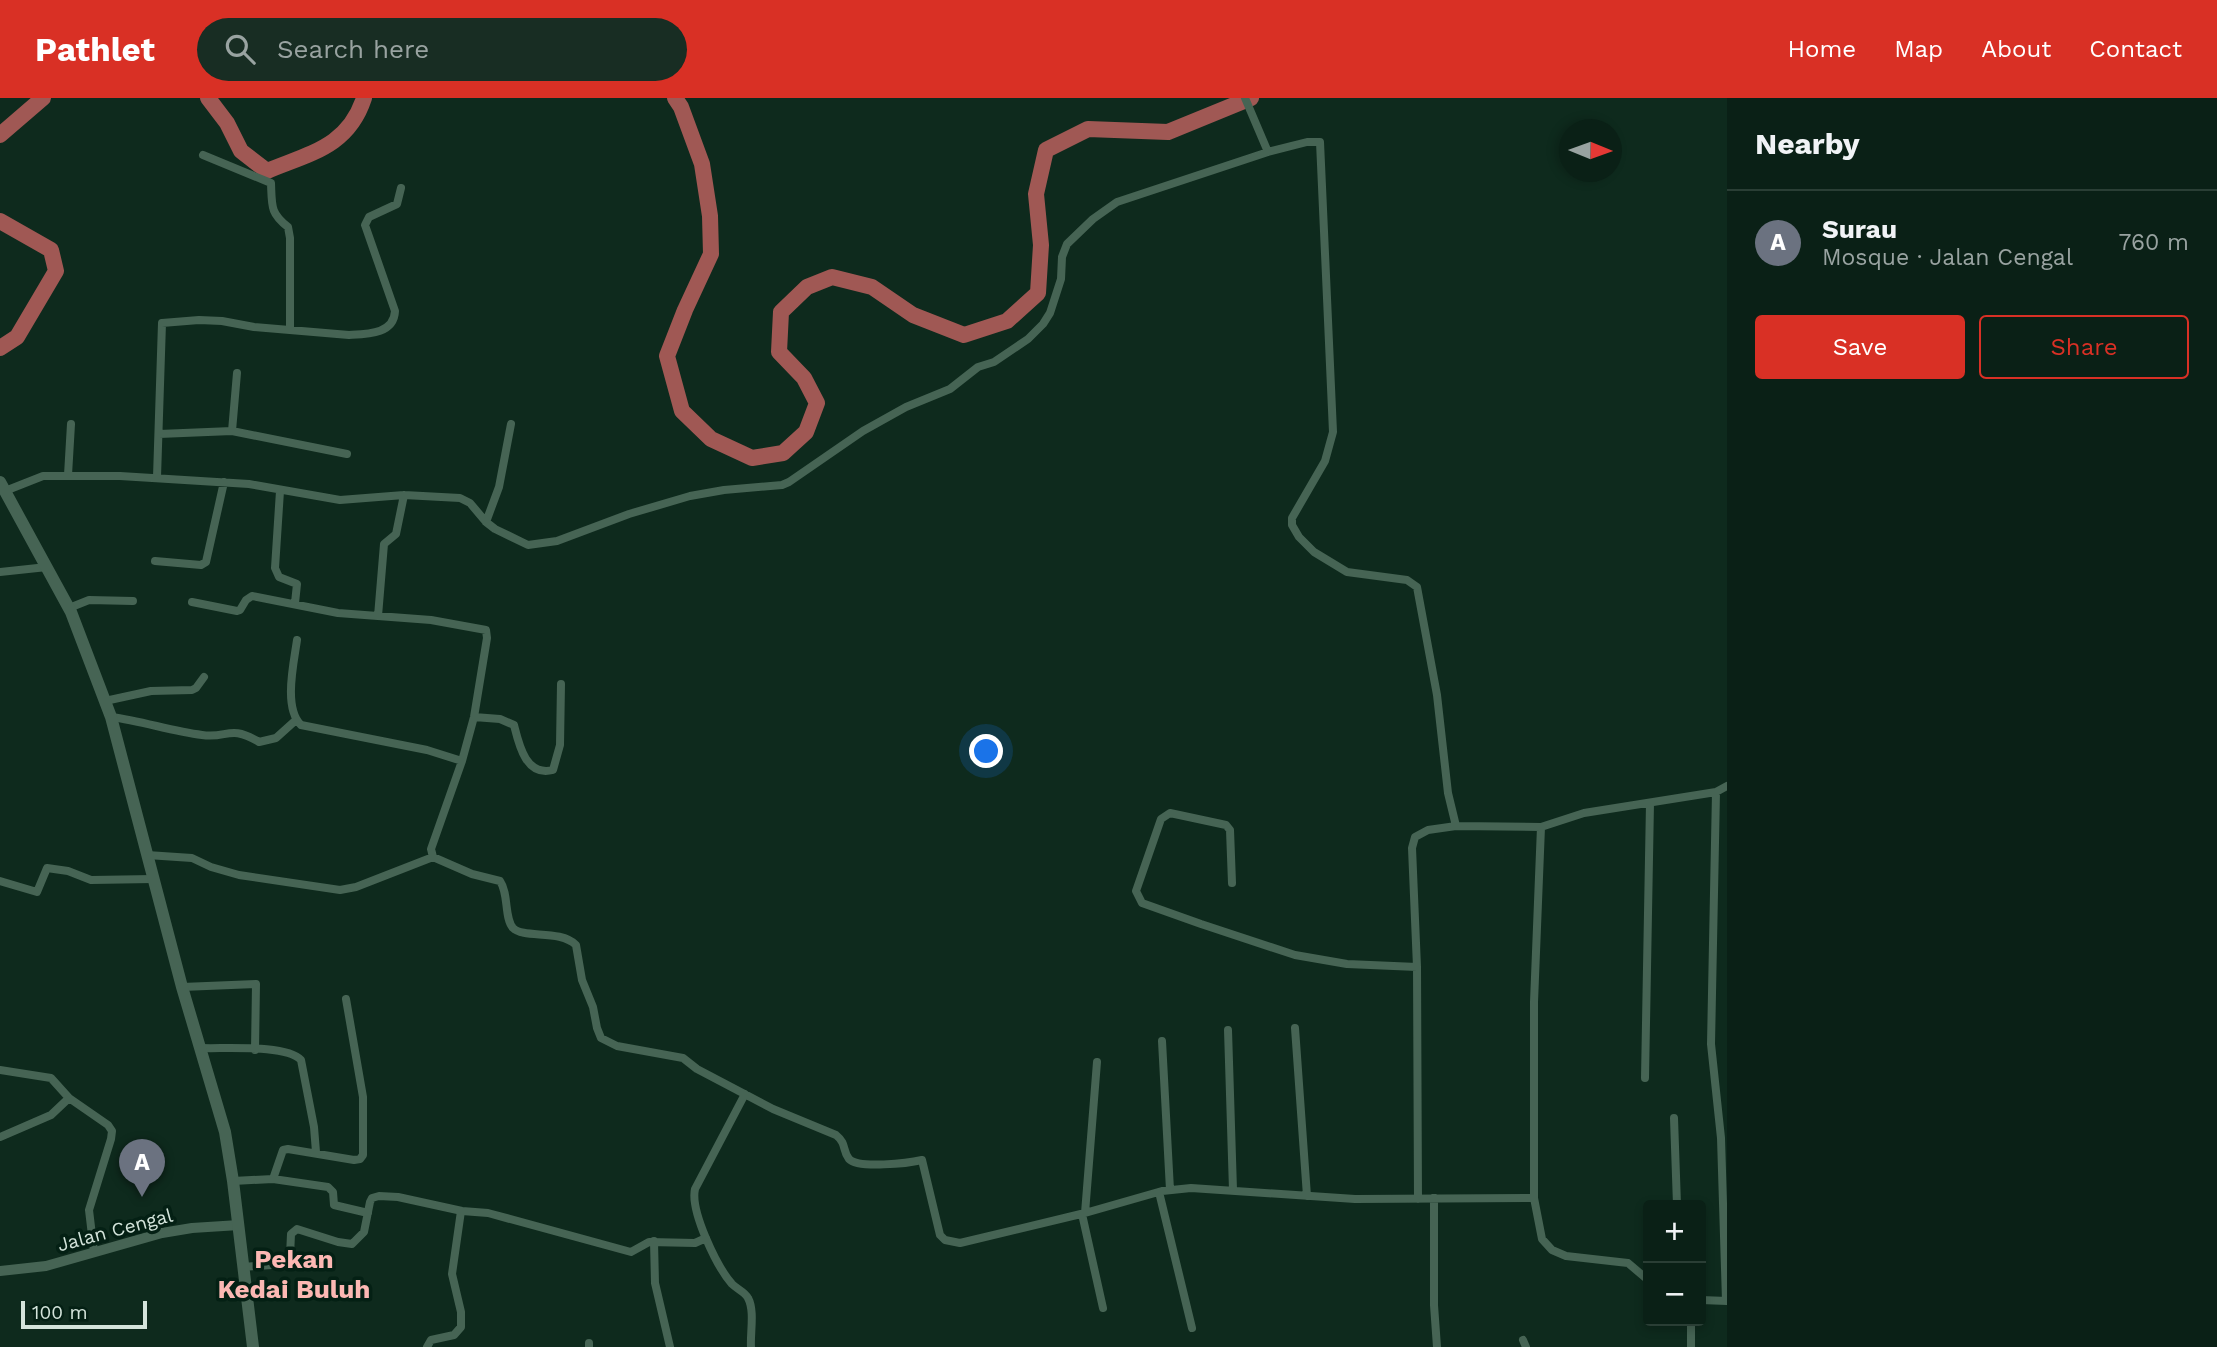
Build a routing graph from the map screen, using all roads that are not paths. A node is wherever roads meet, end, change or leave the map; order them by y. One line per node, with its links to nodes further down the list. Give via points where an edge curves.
1 (1245, 98): 2 (street)
2 (1268, 152): 18 (street, via 1117,202 1067,244 1050,313 1028,339 950,389 863,431 789,482 690,496 557,541 528,545); 37 (street, via 1320,142 1322,160 1333,432 1325,461 1295,510 1292,525 1314,552 1348,572 1407,580 1417,587)
3 (203, 155): 5 (street, via 271,183 275,216 288,227 290,238)
4 (401, 188): 5 (street, via 397,204 369,217 365,225 395,311 391,325 349,335)
5 (290, 330): 10 (street, via 214,321 162,323)
6 (237, 373): 9 (street)
7 (72, 424): 12 (street)
8 (511, 424): 18 (street, via 499,487)
9 (232, 431): 10 (street); 11 (street)
10 (159, 433): 13 (street)
11 (347, 454)
12 (68, 475): 13 (street); 15 (street)
13 (158, 477): 14 (street)
14 (224, 482): 16 (street); 19 (street, via 206,562)
15 (2, 487): 20 (main road)
16 (280, 491): 17 (street, via 340,500); 24 (street, via 275,568 279,577 297,584)
17 (404, 495): 18 (street, via 466,499); 26 (street, via 396,534 384,544)
18 (486, 522)
19 (155, 561)
20 (47, 567): 21 (street); 25 (main road)
21 (0, 572)
22 (134, 601): 25 (street, via 89,600)
23 (192, 602): 24 (street, via 237,611 252,596)
24 (295, 603): 26 (street)
25 (69, 608): 30 (main road)
26 (378, 616): 32 (street, via 486,630)
27 (297, 639): 33 (street, via 292,687)
28 (204, 677): 30 (street, via 192,690 151,691)
29 (561, 684): 32 (street, via 560,745 553,770 539,770 527,762 514,725)
30 (105, 701): 31 (main road)
31 (111, 717): 33 (street, via 201,735 232,732 259,742 276,738); 39 (main road)
32 (474, 717): 34 (street)
33 (296, 720): 34 (street, via 301,725)
34 (462, 761): 40 (street, via 431,849)
35 (1724, 791): 36 (street); 81 (street, via 1712,1044 1721,1138)
36 (1650, 803): 38 (street, via 1584,813); 54 (street)
37 (1456, 826): 38 (street); 44 (street, via 1421,832 1413,842)
38 (1541, 827): 67 (street, via 1534,1002)
39 (146, 855): 40 (street, via 192,858 239,875 340,890); 41 (main road)
40 (433, 857): 55 (street, via 500,881 510,922 518,931 565,937 576,945 601,1038 617,1046 683,1058)
41 (153, 879): 42 (street, via 91,880 47,868 37,892); 45 (main road)
42 (0, 881)
43 (1232, 883): 44 (street, via 1226,825 1170,813 1161,819 1136,891 1142,902 1295,955 1347,964)
44 (1416, 967): 68 (street)
45 (182, 986): 50 (main road); 51 (street, via 256,985)
46 (346, 999): 59 (street, via 363,1097 363,1155 354,1160)
47 (1294, 1028): 65 (street)
48 (1228, 1030): 63 (street)
49 (1162, 1041): 62 (street)
50 (201, 1048): 51 (street); 61 (main road)
51 (255, 1050): 59 (street, via 295,1054 301,1060)
52 (1097, 1062): 72 (street)
53 (0, 1070): 56 (street, via 51,1078)
54 (1645, 1078)
55 (745, 1094): 72 (street, via 836,1135 855,1163 922,1160 940,1235 952,1243); 74 (street, via 695,1189 694,1204)
56 (69, 1098): 58 (street, via 51,1115); 76 (street, via 112,1131 89,1210)
57 (1674, 1118): 69 (street)
58 (0, 1137)
59 (316, 1152): 60 (street, via 283,1150)
60 (273, 1179): 61 (street); 71 (street, via 328,1187 334,1205)
61 (233, 1181): 73 (main road)
62 (1170, 1190): 63 (street); 64 (street)
63 (1233, 1190): 65 (street)
64 (1159, 1192): 72 (street); 84 (street)
65 (1307, 1196): 68 (street)
66 (1434, 1198): 67 (street); 68 (street); 89 (street)
67 (1534, 1198): 79 (street, via 1542,1239 1552,1250 1566,1256 1628,1263)
68 (1418, 1199)
69 (1677, 1200)
70 (461, 1211): 71 (street, via 379,1196 372,1198); 75 (street, via 494,1214 631,1252); 86 (street, via 452,1274 461,1327)
71 (368, 1213): 77 (street, via 362,1236 352,1244 297,1229 291,1234 286,1264)
72 (1084, 1214): 82 (street)
73 (239, 1225): 76 (street, Jalan Cengal, via 192,1228); 77 (main road)
74 (706, 1238): 75 (street, via 695,1243); 88 (street, via 730,1282 748,1297)
75 (654, 1241): 87 (street, via 654,1283)
76 (94, 1252): 78 (street, Jalan Cengal, via 46,1266)
77 (242, 1266): 85 (main road)
78 (0, 1272)
79 (1643, 1276)
80 (1706, 1300): 81 (street)
81 (1726, 1301)
82 (1103, 1308)
83 (1691, 1326): 90 (street)
84 (1192, 1328)
85 (253, 1347)
86 (426, 1347)
87 (670, 1347)
88 (751, 1347)
89 (1437, 1347)
90 (1691, 1347)

